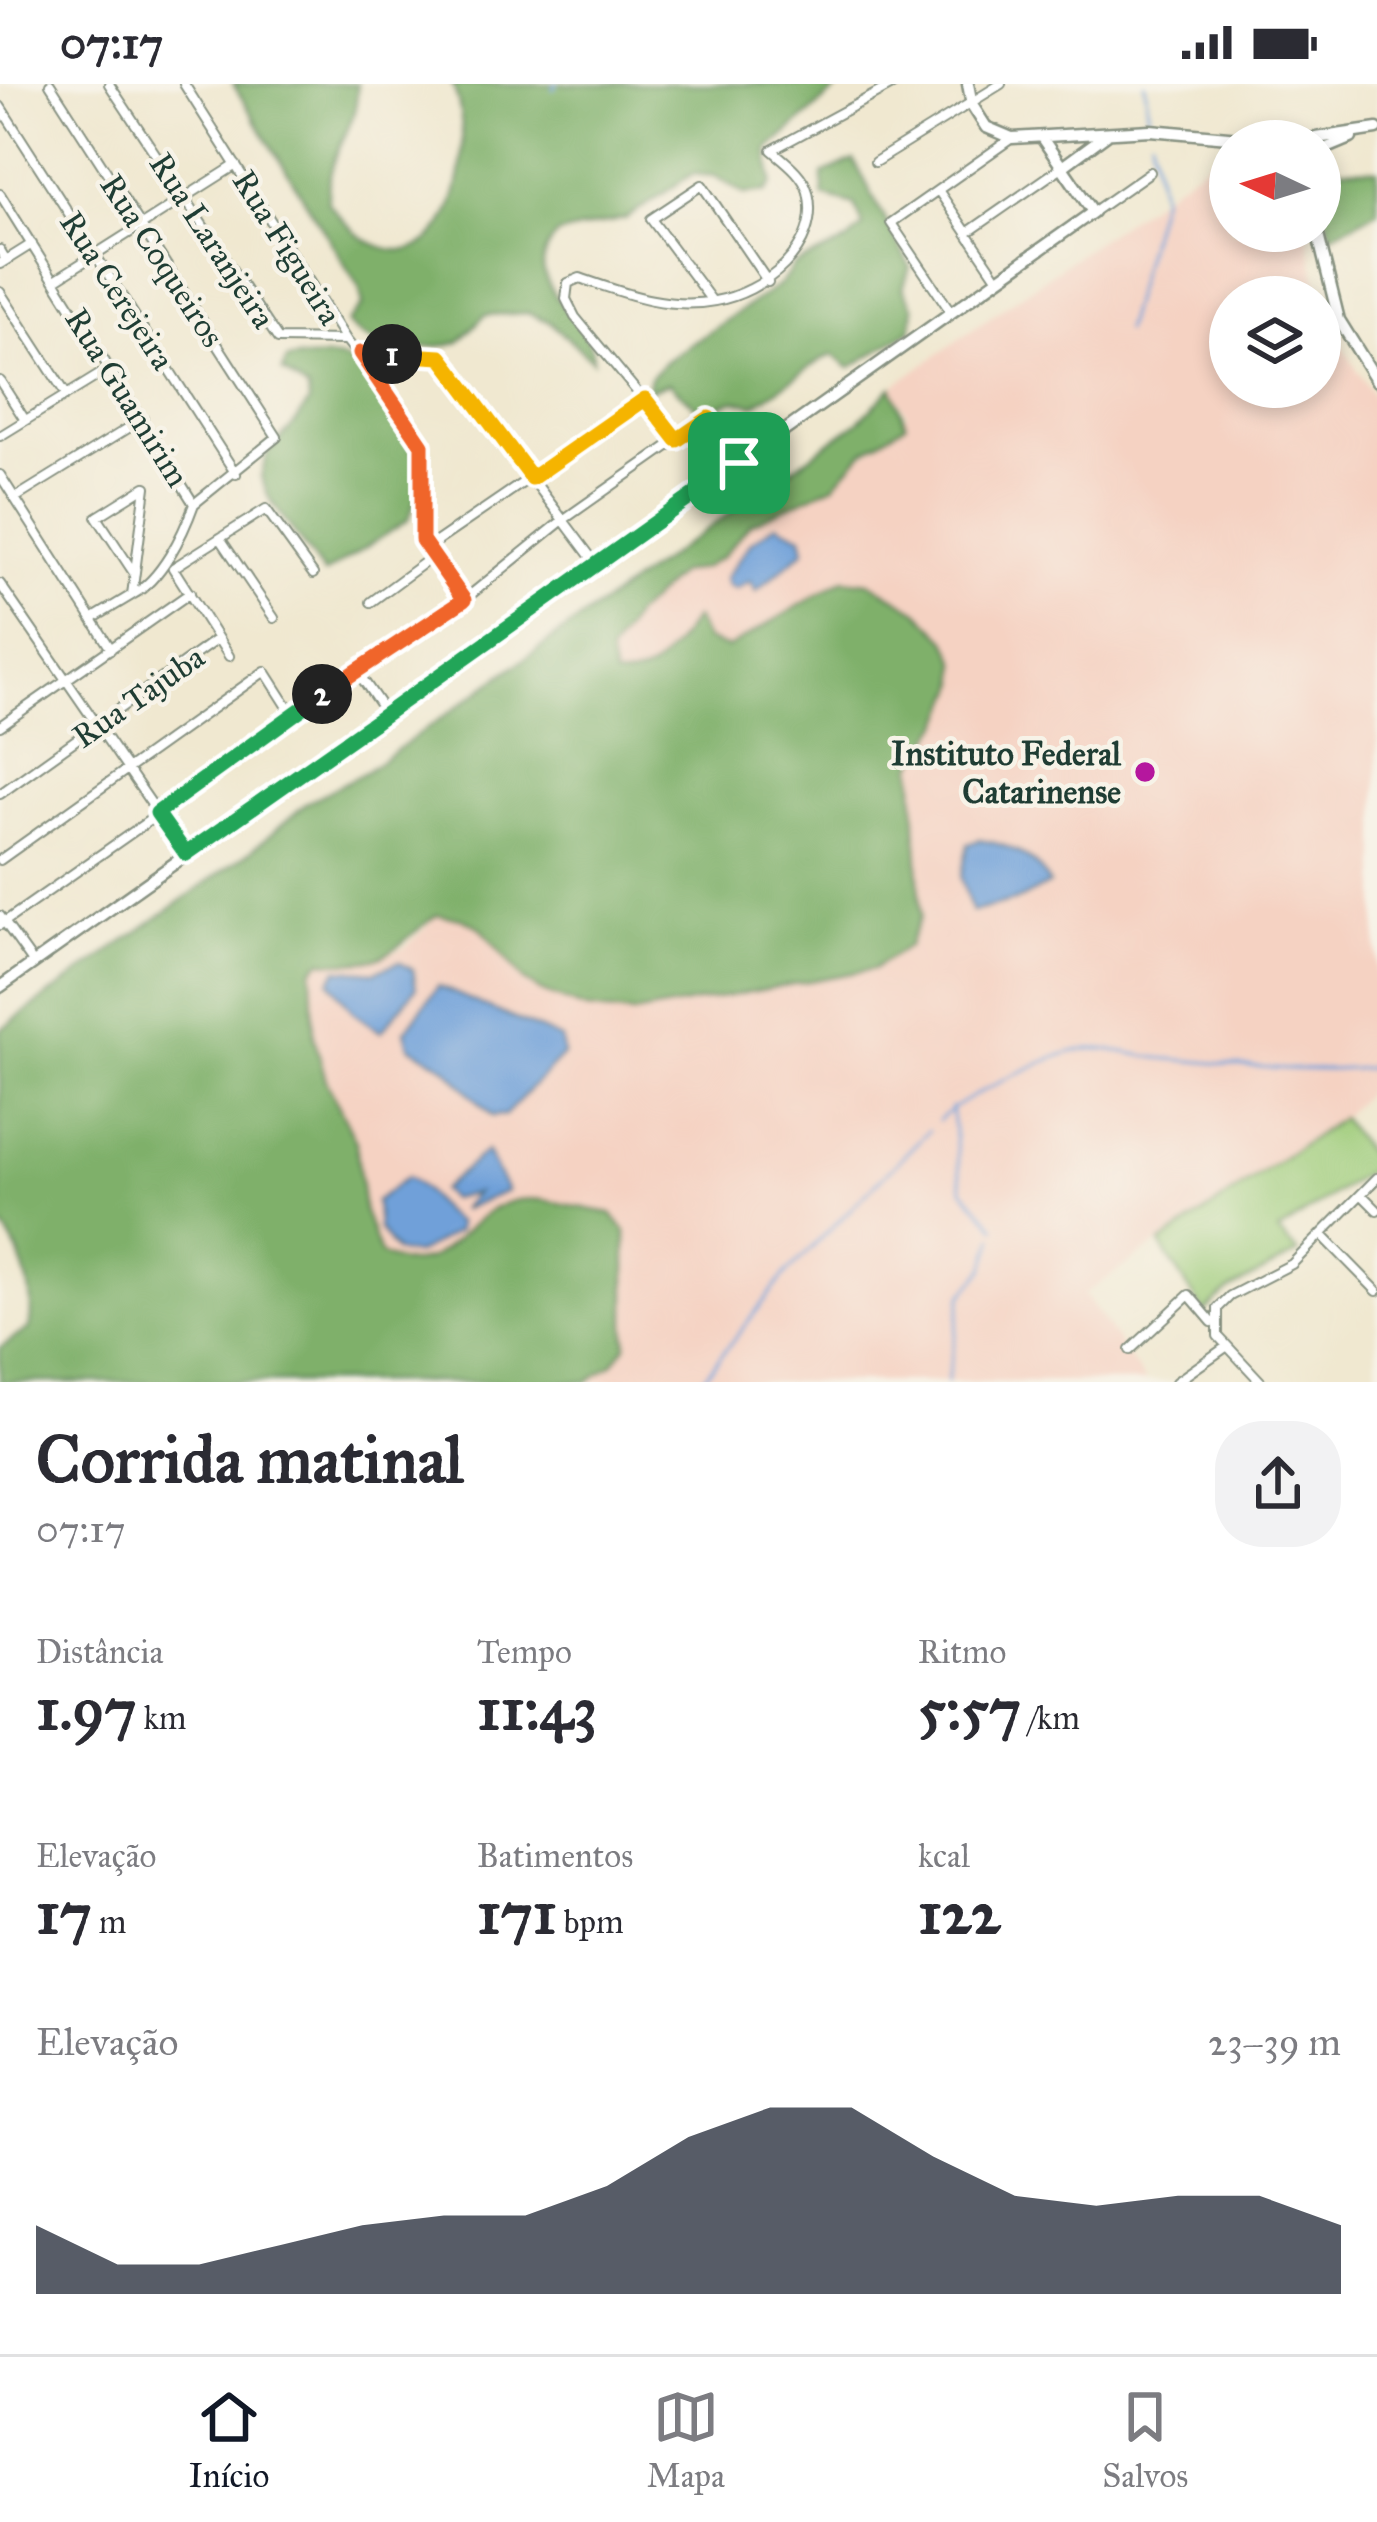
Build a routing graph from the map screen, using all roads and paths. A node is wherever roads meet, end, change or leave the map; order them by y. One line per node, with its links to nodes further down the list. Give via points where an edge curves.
1 (50, 84): 24 (street, Rua Coqueiros)
2 (109, 84): 22 (street, Rua Laranjeira)
3 (184, 84): 17 (street, Rua Figueira)
4 (894, 84): 33 (street, via 772,151 802,180 809,207 798,245)
5 (968, 84): 7 (main road)
6 (1001, 84): 7 (street)
7 (972, 105): 13 (main road, via 986,127); 16 (street)
8 (0, 106): 29 (street, Rua Cerejeira)
9 (1372, 130): 11 (main road); 15 (main road)
10 (1107, 134): 12 (main road); 14 (main road); 18 (main road)
11 (1341, 134)
12 (1209, 137)
13 (1012, 138): 14 (main road); 20 (street)
14 (1042, 138): 18 (main road)
15 (1341, 143)
16 (875, 162)
17 (237, 164): 22 (street); 37 (street, Rua Figueira)
18 (1062, 167): 23 (main road); 25 (street)
19 (1150, 172): 23 (street)
20 (938, 190): 25 (street); 36 (street, via 891,223)
21 (0, 194): 26 (street, Rua Guamirim)
22 (185, 197): 24 (street); 37 (street, Rua Laranjeira, via 278,339)
23 (1093, 212): 31 (main road)
24 (141, 225): 29 (street); 49 (street, Rua Coqueiros, via 277,436)
25 (967, 233): 31 (street)
26 (32, 244): 30 (street); 32 (street, Rua Guamirim)
27 (0, 250): 30 (street)
28 (1322, 252): 40 (main road, via 1339,320)
29 (95, 254): 32 (street); 49 (street, Rua Cerejeira)
30 (3, 262)
31 (998, 279): 36 (main road)
32 (55, 280): 39 (street, Rua Guamirim)
33 (768, 282): 35 (street); 35 (street, via 702,185 651,219)
34 (0, 292): 42 (street)
35 (713, 302): 43 (street, via 641,300 571,280 571,309)
36 (951, 312): 48 (main road)
37 (347, 340): 38 (street, Rua Figueira)
38 (360, 353): 51 (street, via 441,357); 56 (street, Rua Figueira, via 424,450 420,529)
39 (112, 367): 42 (street); 44 (street, Rua Guamirim)
40 (1377, 381)
41 (0, 382): 45 (street)
42 (67, 394): 45 (street)
43 (645, 399): 47 (street); 51 (street)
44 (143, 419): 52 (street); 53 (street, Rua Guamirim)
45 (25, 420): 46 (street)
46 (0, 436)
47 (677, 440): 48 (street, via 709,418); 54 (street)
48 (739, 463): 57 (main road)
49 (236, 474): 53 (street)
50 (0, 475): 52 (street)
51 (532, 478): 54 (street); 56 (street)
52 (15, 498): 66 (street)
53 (194, 504): 62 (street, Rua Guamirim, via 179,544 150,585)
54 (563, 520): 57 (street); 63 (street)
55 (220, 538): 59 (street, via 269,509); 61 (street, via 173,568); 65 (street)
56 (429, 553): 63 (street); 64 (street)
57 (596, 564): 72 (main road)
58 (135, 574): 58 (street, via 98,517 146,487); 62 (street)
59 (313, 574)
60 (0, 584): 71 (street)
61 (190, 593): 67 (street); 68 (street)
62 (132, 595): 66 (street, Rua Guamirim)
63 (464, 600): 70 (street)
64 (371, 602)
65 (274, 618)
66 (92, 620): 68 (street)
67 (217, 640): 69 (street); 75 (street, Rua Tajuba)
68 (111, 649): 71 (street)
69 (229, 656)
70 (357, 671): 72 (street); 73 (street)
71 (63, 682): 74 (street); 75 (street)
72 (386, 712): 79 (main road)
73 (293, 715): 76 (street, via 265,670); 78 (street)
74 (0, 726)
75 (95, 727): 76 (street); 77 (street, Rua Tajuba)
76 (126, 770): 78 (street); 80 (street)
77 (0, 794)
78 (157, 813): 79 (street); 81 (street)
79 (186, 854): 82 (main road)
80 (0, 860)
81 (1, 921): 82 (street)
82 (33, 962): 83 (main road)
83 (0, 987)
84 (1377, 1178): 85 (street)
85 (1362, 1195): 86 (street); 87 (street)
86 (1377, 1210)
87 (1322, 1236): 88 (street); 89 (street, via 1292,1264 1225,1299)
88 (1377, 1291)
89 (1214, 1323): 90 (street); 91 (street, via 1190,1295)
90 (1226, 1346): 92 (street); 93 (street)
91 (1130, 1350)
92 (1176, 1382)
93 (1262, 1382)

